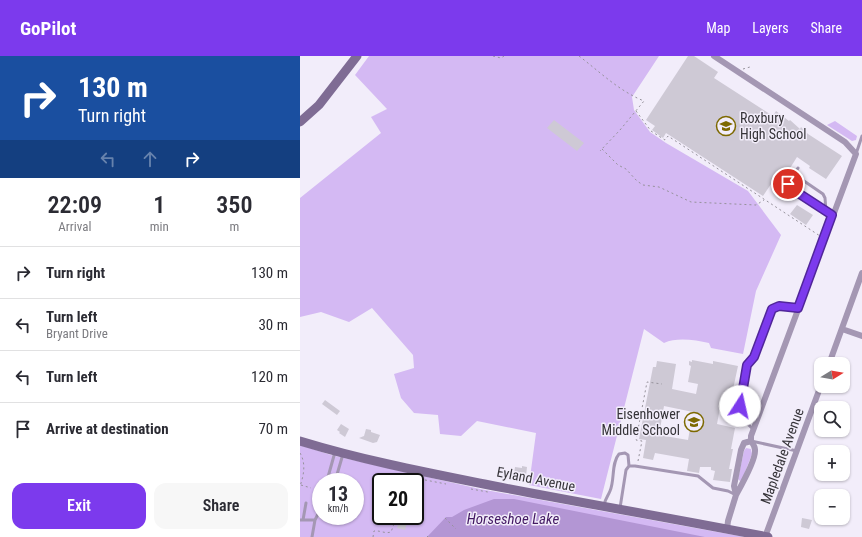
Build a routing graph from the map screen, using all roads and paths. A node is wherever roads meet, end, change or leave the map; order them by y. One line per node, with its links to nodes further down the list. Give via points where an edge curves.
1 (357, 56): 9 (street, via 318,105)
2 (493, 56): 3 (path)
3 (504, 56)
4 (579, 56): 8 (path, via 613,84 644,101)
5 (714, 56): 13 (street, via 845,142)
6 (750, 67): 7 (path)
7 (743, 69)
8 (636, 111): 11 (path); 16 (path, via 651,131 665,140 668,136)
9 (302, 119)
10 (862, 136): 13 (lane)
11 (602, 150): 12 (path); 16 (path, via 637,181 659,187 692,202 756,205)
12 (600, 151)
13 (856, 154): 18 (street)
14 (798, 168): 17 (lane, via 788,184)
15 (804, 181): 17 (lane, via 823,194)
16 (765, 200): 19 (path)
17 (826, 211): 18 (lane)
18 (832, 215): 21 (street)
19 (820, 236)
20 (862, 273): 22 (street)
21 (798, 308): 27 (street); 27 (lane, via 779,306 772,309 754,357 747,365 739,408 742,418)
22 (842, 329): 23 (street); 24 (street)
23 (862, 336)
24 (832, 357)
25 (662, 384): 33 (path, via 648,382 636,440 642,441)
26 (818, 393): 30 (street, Mapledale Avenue)
27 (754, 430): 29 (street)
28 (300, 441): 32 (street, Eyland Avenue)
29 (751, 441): 30 (lane); 39 (street, via 755,453); 39 (street, via 744,444 741,450 734,486)
30 (796, 451): 52 (street, Mapledale Avenue)
31 (300, 453): 37 (path, via 304,462)
32 (339, 453): 35 (lane); 36 (lane); 41 (street, Eyland Avenue)
33 (638, 462)
34 (629, 466): 39 (lane, via 698,476 713,488); 41 (lane, via 628,455 619,454); 42 (lane, via 626,470)
35 (330, 473)
36 (337, 473)
37 (300, 485): 38 (path)
38 (311, 488)
39 (736, 495): 48 (street)
40 (306, 503): 44 (lane)
41 (604, 507): 42 (street, Eyland Avenue)
42 (619, 510): 48 (street, Eyland Avenue)
43 (445, 518): 47 (path)
44 (302, 520)
45 (314, 525): 50 (lane)
46 (394, 525): 51 (path, via 391,532 374,531)
47 (456, 529)
48 (726, 529): 49 (street, Eyland Avenue)
49 (752, 535): 52 (street, Eyland Avenue)
50 (312, 537)
51 (373, 537)
52 (766, 537)

